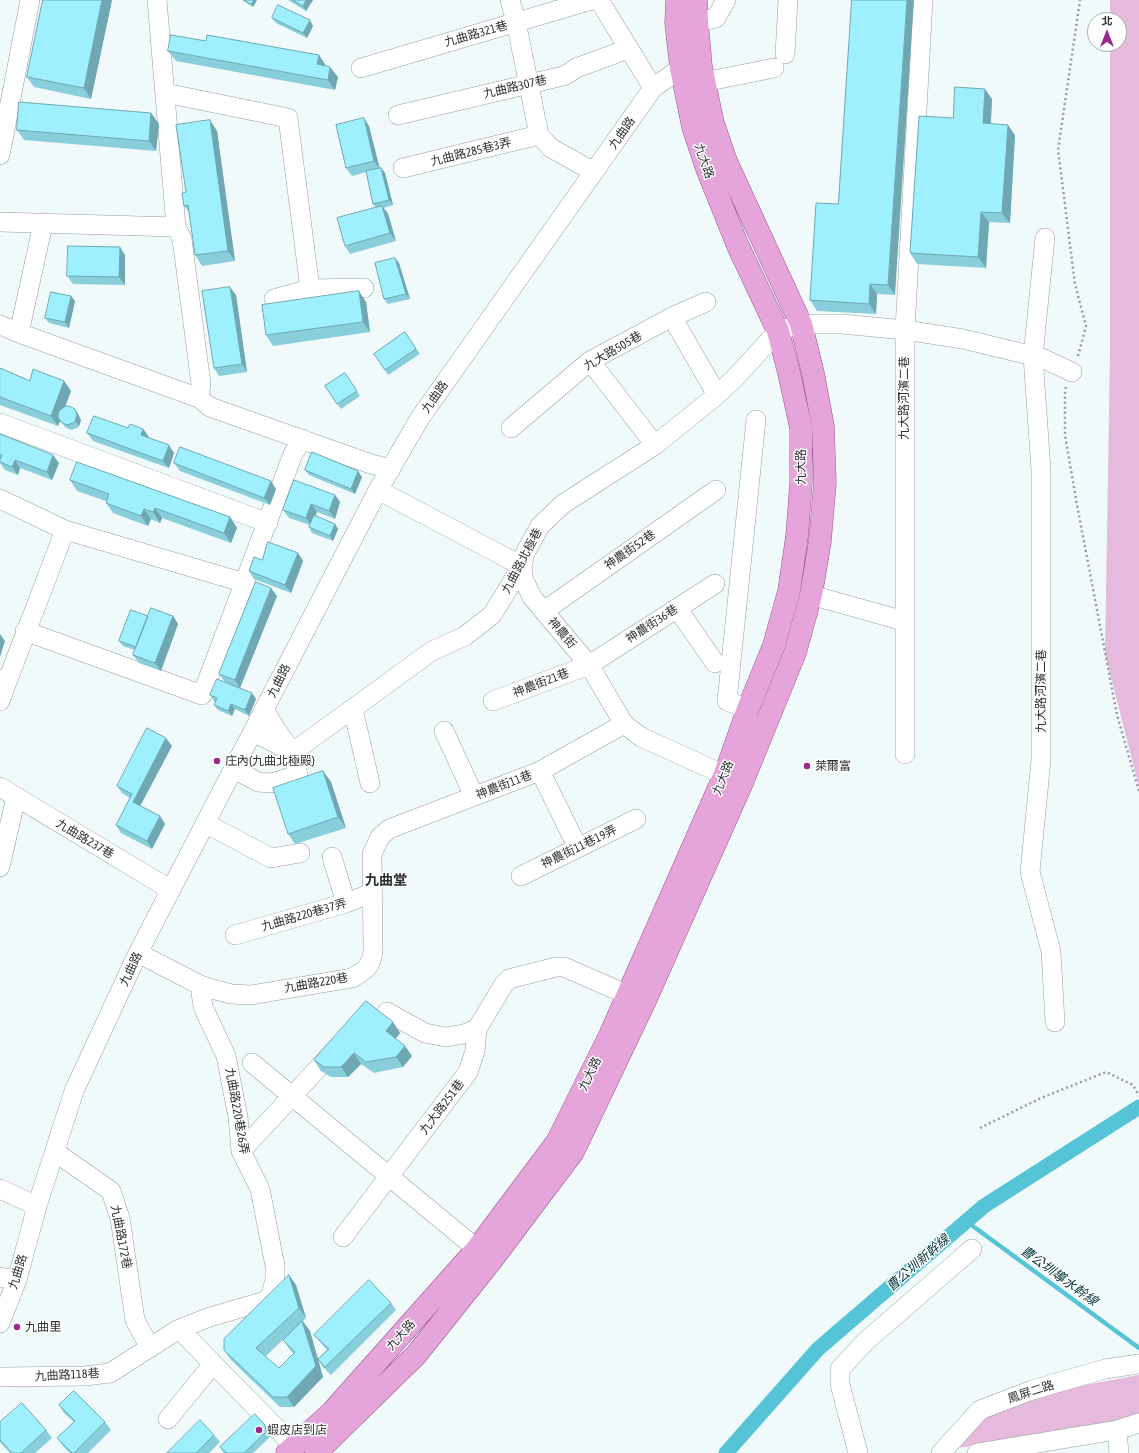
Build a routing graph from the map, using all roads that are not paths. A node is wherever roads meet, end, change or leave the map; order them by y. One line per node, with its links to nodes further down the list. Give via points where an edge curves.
1 (30, 0): 21 (street)
2 (157, 0): 18 (street)
3 (510, 0): 11 (street)
4 (592, 0): 11 (street, 九曲路321巷)
5 (599, 0): 13 (street)
6 (676, 0): 12 (main road, 九大路)
7 (696, 0): 12 (main road, 九大路)
8 (726, 0): 12 (street, via 716,18)
9 (788, 0): 15 (street, via 779,61)
10 (923, 0): 35 (street, 九大路河濱二巷)
11 (516, 22): 14 (street, 九曲路321巷); 16 (street)
12 (686, 23): 15 (main road, 九大路)
13 (628, 49): 16 (street, 九曲路307巷, via 576,68 562,76); 17 (street)
14 (361, 68)
15 (695, 72): 17 (street, 九曲路); 33 (main road, 九大路, via 726,161); 36 (main road, 九大路, via 693,127 706,169 738,246)
16 (529, 84): 19 (street, 九曲路307巷); 20 (street)
17 (653, 88): 23 (street, 九曲路)
18 (165, 93): 26 (street); 29 (street, via 288,118)
19 (398, 114)
20 (539, 135): 22 (street, 九曲路285巷3弄); 23 (street, via 551,148)
21 (0, 155)
22 (403, 168)
23 (594, 172): 48 (street, 九曲路, via 420,418)
24 (0, 222): 25 (street)
25 (43, 224): 26 (street); 37 (street)
26 (176, 227): 42 (street, via 182,239 201,384)
27 (1045, 238): 38 (street, 九大路河濱二巷)
28 (364, 288): 29 (street)
29 (310, 289): 30 (street)
30 (274, 299)
31 (706, 302): 32 (street, 九大路505巷)
32 (672, 317): 39 (street, 九大路505巷); 41 (street)
33 (800, 324): 35 (street, via 842,324); 36 (street); 57 (main road, 九大路, via 823,426 825,483 820,541)
34 (0, 326): 37 (street)
35 (904, 330): 38 (street, via 963,339); 60 (street, 九大路河濱二巷)
36 (778, 331): 41 (street, 九曲路北極巷); 68 (main road, 九大路, via 800,428 801,490 789,591 774,645)
37 (19, 333): 42 (street)
38 (1033, 356): 40 (street); 97 (street, 九大路河濱二巷, via 1041,470 1041,760 1030,872 1051,952)
39 (590, 361): 45 (street, 九大路505巷); 47 (street)
40 (1072, 372)
41 (717, 395): 47 (street, 九曲路北極巷)
42 (199, 398): 46 (street, via 210,406)
43 (756, 420): 68 (street, via 727,701)
44 (0, 423): 52 (street)
45 (511, 428)
46 (303, 439): 48 (street); 52 (street, via 293,454)
47 (655, 446): 54 (street, 九曲路北極巷, via 562,504 540,526 525,553)
48 (390, 469): 49 (street, 九曲路)
49 (378, 490): 54 (street); 69 (street, 九曲路)
50 (716, 490): 59 (street, 神農街52巷)
51 (0, 498): 53 (street)
52 (268, 523): 55 (street)
53 (65, 530): 55 (street); 61 (street)
54 (522, 566): 59 (street, 神農街, via 522,578 532,597); 67 (street, 九曲路北極巷, via 492,615 465,636 432,652)
55 (245, 583): 61 (street, via 202,695)
56 (715, 584): 58 (street, 神農街36巷)
57 (811, 596): 60 (street); 77 (main road, 九大路, via 795,653)
58 (677, 608): 62 (street); 63 (street, 神農街36巷)
59 (544, 611): 63 (street, 神農街)
60 (904, 621): 74 (street, 九大路河濱二巷)
61 (25, 631): 64 (street)
62 (715, 663)
63 (589, 665): 65 (street, 神農街21巷); 70 (street, 神農街)
64 (3, 681): 66 (street)
65 (493, 701)
66 (0, 702)
67 (353, 709): 73 (street, 九曲路北極巷); 78 (street)
68 (748, 709): 77 (main road, 九大路)
69 (264, 710): 72 (street, 九曲路); 73 (street)
70 (624, 724): 76 (street, 神農街11巷); 77 (street, 神農街, via 641,737)
71 (444, 731): 80 (street)
72 (253, 732): 73 (street); 75 (street, 九曲路)
73 (293, 752): 75 (street, via 298,775 270,784 258,782)
74 (904, 754)
75 (234, 769): 82 (street, 九曲路)
76 (540, 771): 80 (street, 神農街11巷); 84 (street)
77 (733, 779): 95 (main road, 九大路); 121 (main road, 九大路, via 645,1001 573,1152 491,1262 416,1355)
78 (370, 783)
79 (8, 792): 87 (street); 89 (street, 九曲路237巷)
80 (474, 796): 83 (street, 神農街11巷, via 389,829)
81 (636, 819): 84 (street, 神農街11巷19弄)
82 (205, 823): 85 (street, via 271,858); 89 (street, 九曲路)
83 (380, 837): 90 (street, 九曲路220巷, via 372,854)
84 (578, 848): 88 (street, 神農街11巷19弄)
85 (300, 853)
86 (332, 858): 91 (street)
87 (0, 867)
88 (521, 876)
89 (171, 890): 93 (street, 九曲路)
90 (372, 893): 91 (street, 九曲路220巷37弄); 94 (street, 九曲路220巷, via 371,962 365,970 352,978 251,995 230,994)
91 (346, 903): 92 (street, 九曲路220巷37弄)
92 (235, 935)
93 (138, 953): 94 (street, 九曲路220巷); 103 (street, 九曲路, via 74,1091)
94 (200, 985): 102 (street, 九曲路220巷26弄, via 203,1007 226,1056 238,1117)
95 (628, 995): 98 (street, via 564,967 556,967 508,980); 108 (main road, 九大路, via 557,1142)
96 (387, 1012): 98 (street, via 425,1033 446,1037)
97 (1056, 1022)
98 (477, 1029): 104 (street, 九大路251巷, via 475,1051 468,1072)
99 (344, 1040): 101 (street)
100 (252, 1063): 101 (street)
101 (291, 1096): 102 (street); 104 (street)
102 (241, 1151): 112 (street, 九曲路220巷26弄, via 260,1189 275,1266 271,1295 265,1301)
103 (55, 1152): 106 (street, 九曲路); 113 (street, 九曲路172巷, via 111,1191 120,1218 135,1320)
104 (389, 1178): 107 (street, 九大路251巷); 108 (street)
105 (0, 1189): 106 (street)
106 (37, 1206): 110 (street, 九曲路)
107 (343, 1237)
108 (477, 1249): 120 (main road, 九大路, via 332,1412)
109 (972, 1249): 122 (street, via 865,1342 840,1369 840,1384)
110 (9, 1279): 111 (street, 九曲路)
111 (0, 1323)
112 (179, 1329): 113 (street, 九曲路220巷26弄); 114 (street)
113 (150, 1348): 116 (street, 九曲路118巷, via 110,1373 85,1376)
114 (213, 1364): 117 (street); 120 (street)
115 (1139, 1364): 123 (street, 鳳屏二路, via 1097,1371 1032,1390 980,1410)
116 (0, 1377)
117 (168, 1419)
118 (1139, 1423): 119 (street)
119 (1117, 1430): 124 (street); 125 (street)
120 (290, 1450)
121 (316, 1453)
122 (858, 1453)
123 (941, 1453)
124 (977, 1453)
125 (1119, 1453)

